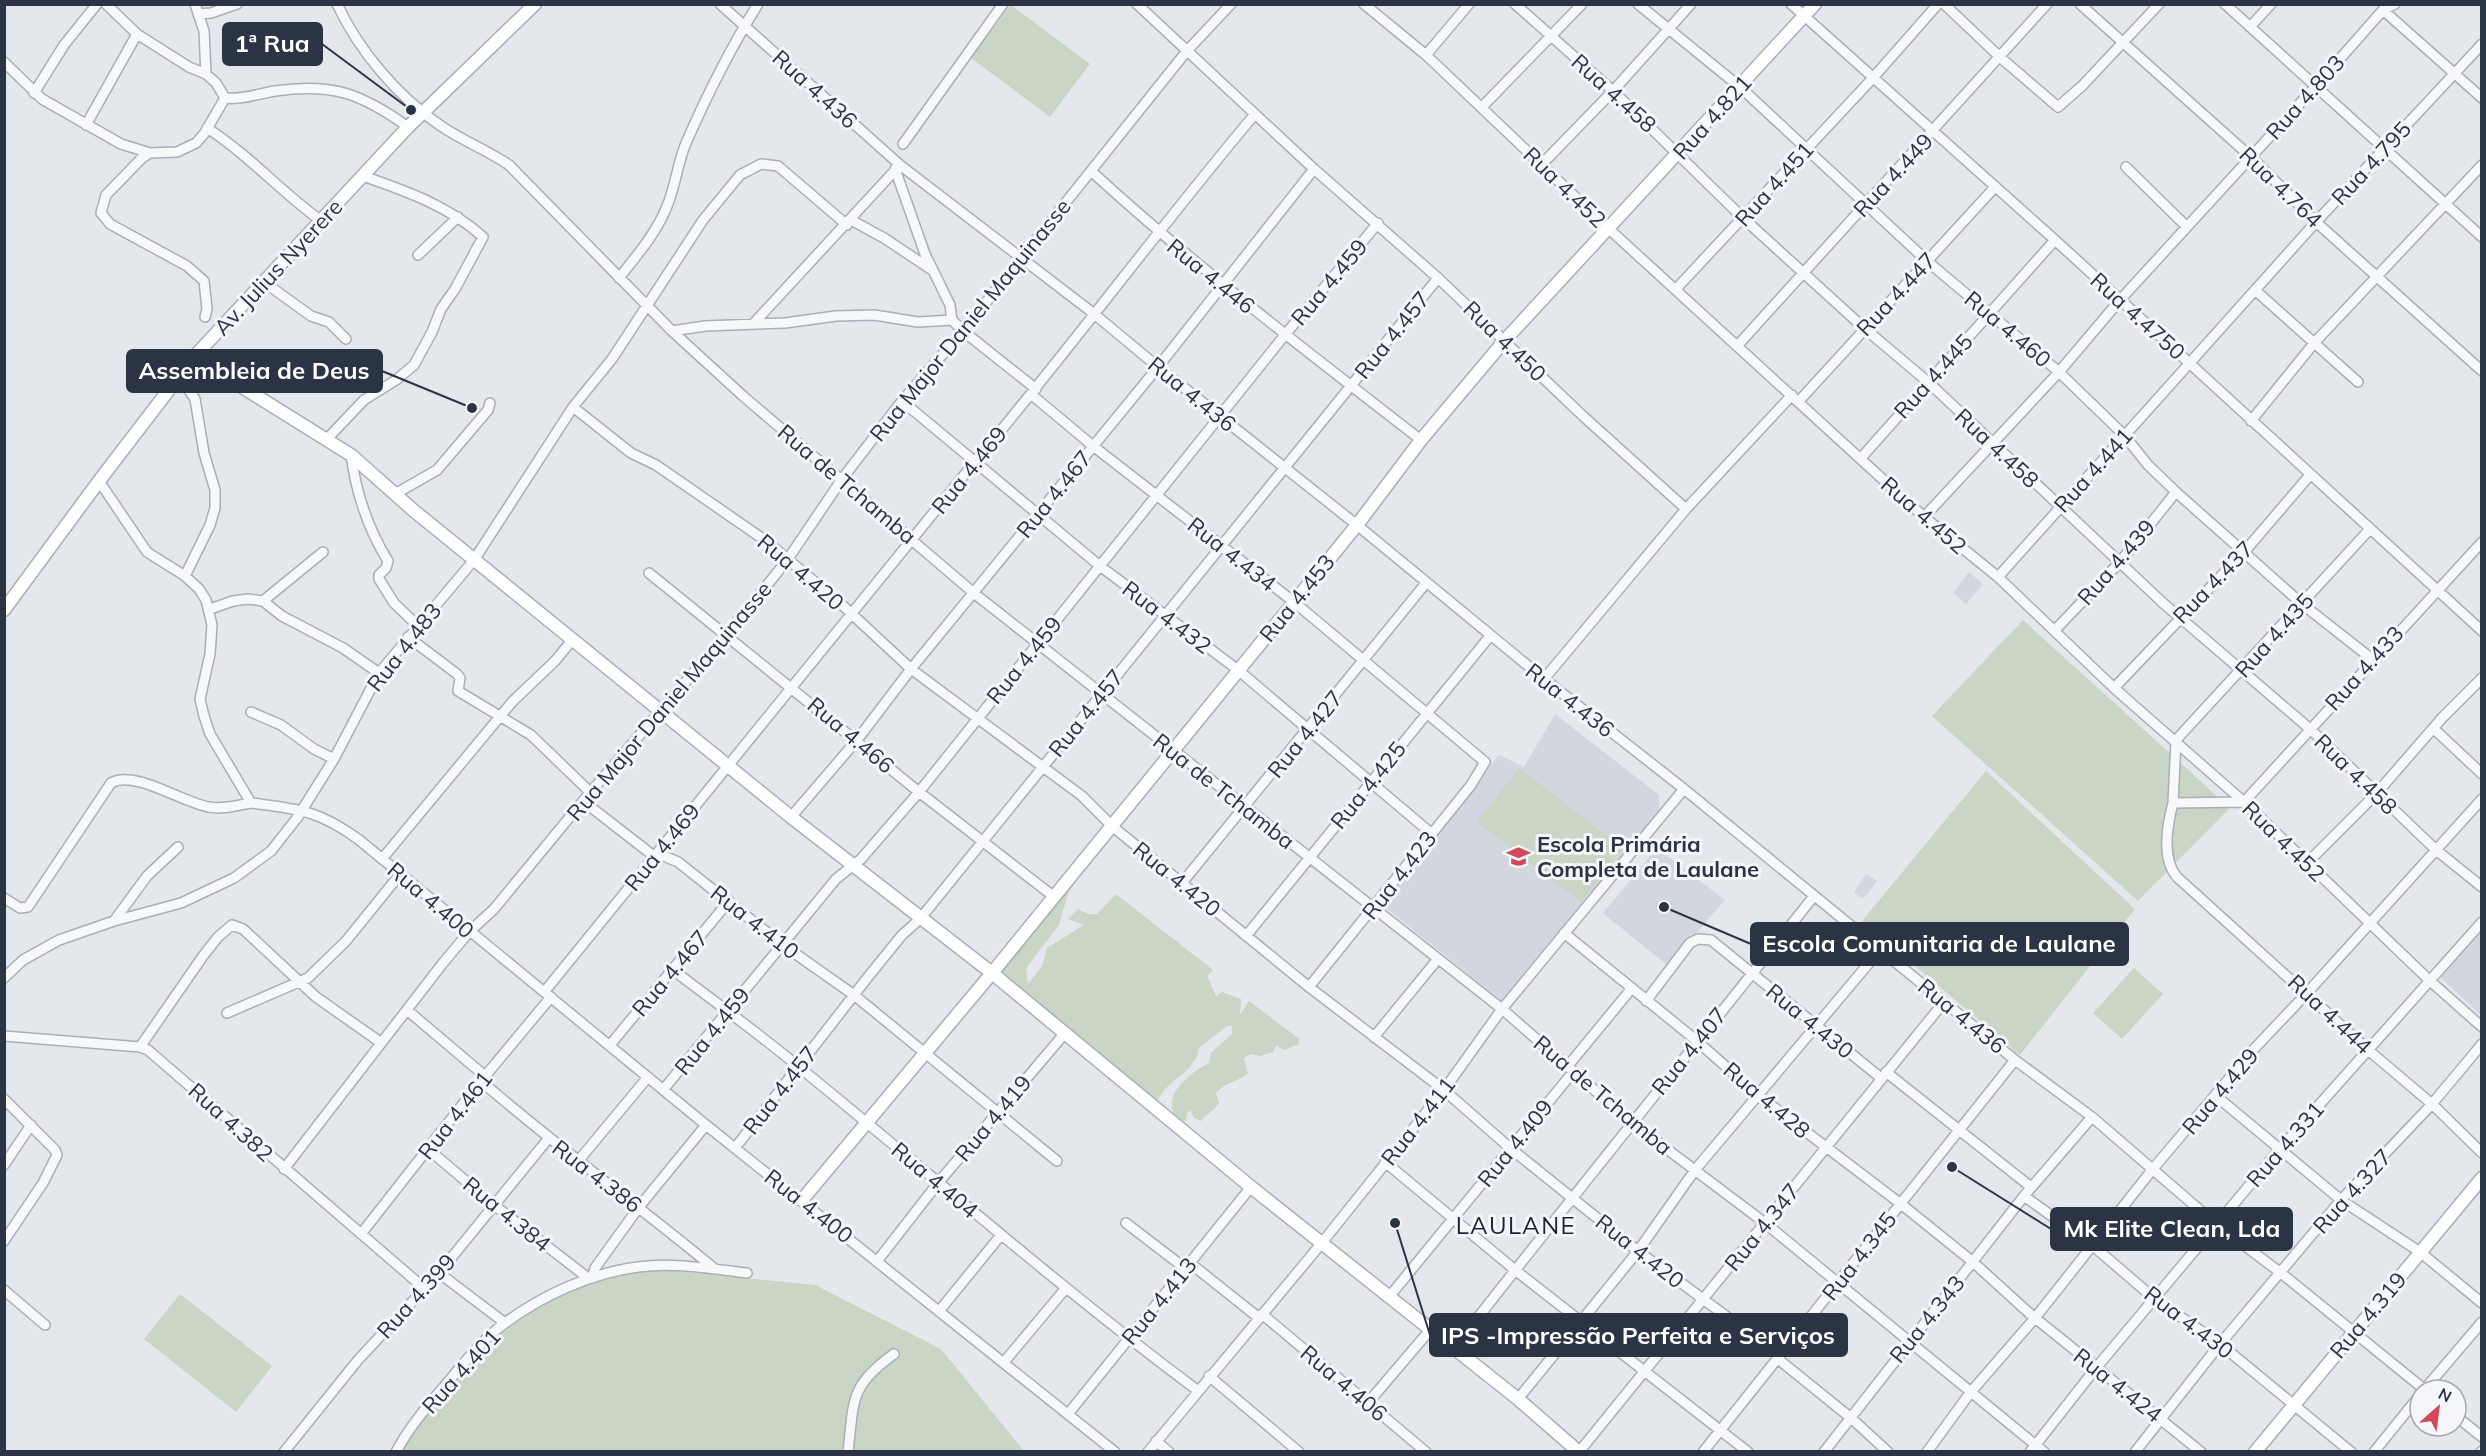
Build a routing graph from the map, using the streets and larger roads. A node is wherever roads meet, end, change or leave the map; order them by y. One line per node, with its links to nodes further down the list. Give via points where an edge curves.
1 (97, 4): 47 (street)
2 (106, 4): 33 (street)
3 (237, 4): 27 (street, via 212,13)
4 (337, 4): 51 (street, Rua de Tchamba, via 382,72)
5 (535, 4): 51 (street, Av. Julius Nyerere)
6 (720, 4): 30 (street, Rua 4.436)
7 (758, 4): 30 (street)
8 (1003, 4): 57 (street)
9 (1137, 4): 37 (street, Rua 4.450)
10 (1231, 4): 37 (street, Rua Major Daniel Maquinasse)
11 (1364, 4): 38 (street, Rua 4.452)
12 (1469, 4): 38 (street)
13 (1515, 4): 34 (street, Rua 4.458)
14 (1582, 4): 34 (street)
15 (1638, 4): 32 (street, Rua 4.460)
16 (1691, 4): 32 (street)
17 (1791, 4): 29 (street, Rua 4.4750)
18 (1815, 4): 29 (street, Rua 4.821)
19 (1938, 4): 43 (street, Rua 4.451)
20 (1944, 4): 39 (street)
21 (2047, 4): 39 (street, Rua 4.449)
22 (2080, 4): 35 (street, Rua 4.764)
23 (2159, 4): 35 (street)
24 (2225, 4): 31 (street)
25 (2271, 4): 31 (street)
26 (2394, 5): 28 (street, Rua 4.803)
27 (197, 9): 41 (street, via 204,31)
28 (2383, 10): 42 (street); 45 (street, Rua 4.803)
29 (1804, 16): 43 (street, Rua 4.4750); 44 (street, Rua 4.821)
30 (744, 26): 65 (street, Rua 4.436); 90 (street, via 686,144 664,211 646,244)
31 (2250, 27): 45 (street)
32 (1669, 28): 44 (street, Rua 4.460); 46 (street)
33 (137, 34): 41 (street); 53 (street)
34 (1551, 38): 46 (street, Rua 4.458); 50 (street)
35 (2124, 43): 39 (street, via 2061,106 2055,106); 62 (street, Rua 4.764)
36 (2481, 44): 42 (street, Rua 4.795)
37 (1186, 52): 52 (street, Rua 4.450); 68 (street, Rua Major Daniel Maquinasse)
38 (1426, 56): 50 (street, Rua 4.452)
39 (2001, 58): 56 (street, Rua 4.449)
40 (4, 62): 47 (street)
41 (206, 74): 48 (street)
42 (2454, 74): 49 (street); 59 (street, Rua 4.795)
43 (1872, 79): 56 (street, Rua 4.4750); 58 (street, Rua 4.451)
44 (1740, 87): 58 (street, Rua 4.460); 61 (street, Rua 4.821)
45 (2316, 87): 59 (street); 62 (street, Rua 4.803)
46 (1613, 91): 61 (street, Rua 4.458); 63 (street)
47 (34, 93): 53 (street)
48 (225, 98): 54 (street, via 324,87 378,106); 55 (street)
49 (2481, 99)
50 (1482, 107): 63 (street, Rua 4.452)
51 (422, 112): 54 (street, Av. Julius Nyerere); 90 (street, Rua de Tchamba, via 509,165)
52 (1255, 114): 67 (street, Rua 4.450); 81 (street, Rua 4.469)
53 (86, 125): 60 (street, via 121,144)
54 (408, 127): 69 (street, Av. Julius Nyerere)
55 (207, 128): 60 (street, via 188,149); 75 (street, via 249,157 283,192)
56 (1933, 132): 70 (street, Rua 4.4750); 71 (street, Rua 4.449)
57 (903, 144)
58 (1806, 148): 71 (street, Rua 4.460); 74 (street, Rua 4.451)
59 (2384, 149): 72 (street); 77 (street, Rua 4.795)
60 (150, 153): 100 (street, via 106,195 100,213 110,224 187,266 204,281)
61 (1679, 154): 74 (street, Rua 4.458); 80 (street, Rua 4.821)
62 (2251, 157): 77 (street, Rua 4.764); 79 (street, Rua 4.803)
63 (1542, 165): 80 (street, Rua 4.452)
64 (2481, 165): 72 (street)
65 (898, 167): 76 (street); 85 (street, Rua 4.436); 87 (street, via 915,230)
66 (2126, 167): 79 (street)
67 (1314, 169): 78 (street, Rua 4.450); 93 (street, Rua 4.467)
68 (1092, 171): 81 (street, Rua 4.446); 85 (street, Rua Major Daniel Maquinasse)
69 (363, 176): 73 (street); 75 (street, Av. Julius Nyerere)
70 (1995, 187): 83 (street, Rua 4.4750); 86 (street, Rua 4.447)
71 (1865, 205): 86 (street, Rua 4.460); 88 (street, Rua 4.449)
72 (2444, 205): 82 (street); 89 (street)
73 (458, 217): 84 (street); 128 (street, via 483,237 441,309 422,354 406,372 364,400)
74 (1743, 218): 88 (street, Rua 4.458); 94 (street, Rua 4.451)
75 (320, 220): 92 (street, Av. Julius Nyerere)
76 (849, 222): 87 (street, Rua 4.483, via 884,238); 97 (street, Rua 4.483, via 778,166 760,164 740,175 717,202); 102 (street)
77 (2316, 222): 89 (street, Rua 4.764); 95 (street, Rua 4.795)
78 (1378, 223): 91 (street, Rua 4.450); 106 (street, Rua 4.459)
79 (2187, 227): 96 (street, Rua 4.803)
80 (1609, 229): 94 (street, Rua 4.452); 108 (street, Rua 4.453)
81 (1158, 232): 93 (street, Rua 4.446); 98 (street, Rua 4.469)
82 (2481, 237)
83 (2055, 240): 96 (street, Rua 4.4750); 99 (street, Rua 4.445)
84 (418, 255)
85 (1023, 257): 98 (street, Rua 4.436); 104 (street, Rua Major Daniel Maquinasse)
86 (1927, 261): 99 (street, Rua 4.460); 103 (street, Rua 4.447)
87 (932, 270): 101 (street, via 950,305)
88 (1804, 274): 103 (street, Rua 4.458); 110 (street, Rua 4.449)
89 (2376, 276): 109 (street); 114 (street, Rua 4.764)
90 (620, 278): 97 (street, Rua de Tchamba)
91 (1438, 278): 108 (street, Rua 4.450); 119 (street, Rua 4.457)
92 (264, 282): 107 (street, via 311,316 329,322); 111 (street, Av. Julius Nyerere)
93 (1222, 285): 106 (street, Rua 4.446); 113 (street, Rua 4.467)
94 (1676, 289): 110 (street, Rua 4.452)
95 (2255, 290): 109 (street); 112 (street, Rua 4.795)
96 (2120, 300): 112 (street, Rua 4.4750); 115 (street, Rua 4.803)
97 (647, 308): 105 (street, Rua de Tchamba); 124 (street, Rua 4.483)
98 (1094, 313): 113 (street, Rua 4.436); 120 (street, Rua 4.469)
99 (1989, 314): 115 (street, Rua 4.460); 117 (street, Rua 4.445)
100 (205, 317)
101 (952, 320): 102 (street, via 918,322 874,315); 104 (street, Rua 4.434)
102 (753, 324): 105 (street)
103 (1864, 328): 117 (street, Rua 4.458); 121 (street, Rua 4.447)
104 (963, 331): 120 (street, Rua 4.434); 122 (street, Rua Major Daniel Maquinasse)
105 (672, 332): 137 (street, Rua de Tchamba)
106 (1284, 336): 119 (street, Rua 4.446); 125 (street, Rua 4.459)
107 (346, 339)
108 (1505, 340): 129 (street, Rua 4.453); 143 (street, Rua 4.450)
109 (2315, 342): 118 (street); 126 (street)
110 (1738, 345): 121 (street, Rua 4.452)
111 (194, 357): 116 (street, Av. Julius Nyerere); 128 (street)
112 (2189, 363): 126 (street, Rua 4.4750); 127 (street, Rua 4.441)
113 (1158, 368): 125 (street, Rua 4.436); 131 (street, Rua 4.467)
114 (2481, 371)
115 (2059, 372): 127 (street, Rua 4.460); 130 (street, Rua 4.803)
116 (179, 376): 138 (street, Av. Julius Nyerere); 158 (street, via 195,399 215,490 210,525)
117 (1928, 382): 130 (street, Rua 4.458); 133 (street, Rua 4.445)
118 (2358, 382)
119 (1351, 386): 129 (street, Rua 4.446); 135 (street, Rua 4.457)
120 (1034, 392): 131 (street, Rua 4.434); 134 (street, Rua 4.469)
121 (1795, 398): 133 (street, Rua 4.452); 143 (street, Rua 4.447)
122 (902, 401): 134 (street, Rua 4.432); 137 (street, Rua Major Daniel Maquinasse)
123 (490, 403): 140 (street, via 437,470)
124 (573, 407): 153 (street, Rua 4.420, via 631,453 656,465 735,518); 154 (street, Rua 4.483)
125 (1221, 417): 135 (street, Rua 4.436); 141 (street, Rua 4.459)
126 (2252, 421): 136 (street, Rua 4.4750)
127 (2124, 435): 139 (street, Rua 4.460); 142 (street, Rua 4.441)
128 (326, 440): 132 (street)
129 (1421, 441): 146 (street, Rua 4.453)
130 (1993, 444): 142 (street, Rua 4.458); 145 (street, Rua 4.803)
131 (1093, 446): 141 (street, Rua 4.434); 144 (street, Rua 4.467)
132 (351, 455): 140 (street); 171 (street, via 360,498 388,561 379,579 394,603)
133 (1861, 458): 145 (street, Rua 4.452)
134 (974, 463): 144 (street, Rua 4.432); 148 (street, Rua 4.469)
135 (1285, 469): 146 (street, Rua 4.436); 150 (street, Rua 4.457)
136 (2310, 475): 147 (street, Rua 4.4750); 151 (street, Rua 4.437)
137 (842, 479): 148 (street, Rua de Tchamba); 153 (street, Rua Major Daniel Maquinasse)
138 (99, 481): 158 (street, via 147,552); 167 (street, Av. Julius Nyerere)
139 (2176, 492): 151 (street, Rua 4.460); 155 (street, Rua 4.439)
140 (395, 494): 154 (street)
141 (1158, 496): 150 (street, Rua 4.434); 156 (street, Rua 4.459)
142 (2060, 507): 155 (street, Rua 4.458); 159 (street, Rua 4.441)
143 (1686, 509): 186 (street, Rua 4.447)
144 (1038, 515): 156 (street, Rua 4.432); 162 (street, Rua 4.467)
145 (1924, 517): 159 (street, Rua 4.452)
146 (1357, 525): 160 (street, Rua 4.436); 164 (street, Rua 4.453)
147 (2370, 529): 161 (street, Rua 4.4750); 165 (street, Rua 4.435)
148 (913, 540): 162 (street, Rua de Tchamba); 168 (street, Rua 4.469)
149 (2481, 542): 161 (street, Rua 4.433)
150 (1222, 545): 164 (street, Rua 4.434); 169 (street, Rua 4.457)
151 (2245, 551): 165 (street, Rua 4.460); 170 (street, Rua 4.437)
152 (323, 552): 163 (street)
153 (788, 559): 168 (street, Rua 4.420); 174 (street, Rua Major Daniel Maquinasse)
154 (474, 560): 171 (street, Rua 4.483); 177 (street)
155 (2120, 562): 170 (street, Rua 4.458); 172 (street, Rua 4.439)
156 (1101, 566): 169 (street, Rua 4.432); 178 (street, Rua 4.459)
157 (649, 573): 174 (street, Rua 4.466)
158 (185, 576): 166 (street, via 199,588)
159 (1998, 577): 172 (street, Rua 4.452)
160 (1426, 583): 175 (street, Rua 4.436); 180 (street, Rua 4.427)
161 (2437, 588): 173 (street, Rua 4.4750); 179 (street, Rua 4.433)
162 (975, 594): 178 (street, Rua de Tchamba); 181 (street, Rua 4.467)
163 (262, 601): 166 (street, via 240,600); 184 (street)
164 (1294, 602): 180 (street, Rua 4.434); 182 (street, Rua 4.453)
165 (2302, 604): 179 (street, Rua 4.460); 183 (street, Rua 4.435)
166 (210, 609): 213 (street, via 212,641 200,699 210,734)
167 (4, 610)
168 (852, 615): 181 (street, Rua 4.420); 187 (street, Rua 4.469)
169 (1165, 616): 182 (street, Rua 4.432); 189 (street, Rua 4.457)
170 (2180, 617): 183 (street, Rua 4.458); 188 (street, Rua 4.437)
171 (418, 626): 176 (street, Rua 4.483)
172 (2055, 630): 188 (street, Rua 4.452)
173 (2481, 631)
174 (725, 636): 187 (street, Rua 4.466); 190 (street, Rua Major Daniel Maquinasse)
175 (1490, 636): 186 (street, Rua 4.436); 192 (street, Rua 4.425)
176 (408, 637): 184 (street, Rua 4.483); 193 (street, via 457,674 458,691)
177 (573, 639): 190 (street); 193 (street)
178 (1037, 644): 189 (street, Rua de Tchamba); 194 (street, Rua 4.459)
179 (2372, 659): 197 (street, Rua 4.433)
180 (1364, 662): 192 (street, Rua 4.434); 196 (street, Rua 4.427)
181 (911, 669): 194 (street, Rua 4.420); 198 (street, Rua 4.467)
182 (1238, 670): 196 (street, Rua 4.432); 200 (street, Rua 4.453)
183 (2241, 672): 197 (street, Rua 4.458); 199 (street, Rua 4.435)
184 (379, 673): 201 (street, Rua 4.483)
185 (2481, 678): 195 (street)
186 (1544, 679): 207 (street, Rua 4.436)
187 (792, 687): 198 (street, Rua 4.466); 203 (street, Rua 4.469)
188 (2114, 688): 199 (street, Rua 4.452)
189 (1101, 695): 200 (street, Rua de Tchamba); 204 (street, Rua 4.457)
190 (661, 711): 203 (street); 208 (street, Rua Major Daniel Maquinasse)
191 (251, 712): 201 (street, via 281,725)
192 (1425, 714): 202 (street, Rua 4.434); 206 (street, Rua 4.425)
193 (500, 717): 208 (street, via 531,735); 226 (street)
194 (976, 719): 204 (street, Rua 4.420); 209 (street, Rua 4.459)
195 (2433, 728): 205 (street); 210 (street)
196 (1308, 729): 206 (street, Rua 4.432); 216 (street, Rua 4.427)
197 (2310, 729): 210 (street, Rua 4.458); 214 (street, Rua 4.433)
198 (857, 740): 209 (street, Rua 4.466); 218 (street, Rua 4.467)
199 (2176, 740): 214 (street, Rua 4.452); 215 (street)
200 (1173, 751): 216 (street, Rua de Tchamba); 219 (street, Rua 4.453)
201 (334, 759): 217 (street, Rua 4.483)
202 (1485, 762): 220 (street, Rua 4.423)
203 (728, 765): 218 (street); 224 (street, Rua 4.469)
204 (1043, 766): 219 (street, Rua 4.420); 221 (street, Rua 4.457)
205 (2481, 774)
206 (1371, 783): 220 (street, Rua 4.432); 225 (street, Rua 4.425)
207 (1683, 789): 233 (street, Rua 4.436); 242 (street, Rua 4.411)
208 (590, 792): 212 (street, Rua Major Daniel Maquinasse)
209 (919, 792): 221 (street, Rua 4.466); 228 (street, Rua 4.459)
210 (2376, 794): 223 (street, Rua 4.458); 227 (street)
211 (2481, 799): 223 (street, Rua 4.429)
212 (583, 801): 224 (street, Rua 4.410); 241 (street, Rua Major Daniel Maquinasse, via 494,909)
213 (251, 802): 217 (street, Rua 4.400); 234 (street, Rua 4.400, via 209,807 145,784 114,780 28,907 20,908)
214 (2244, 802): 215 (street); 227 (street, Rua 4.452)
215 (2174, 803): 255 (street, Rua 4.444, via 2167,840 2169,867)
216 (1246, 807): 225 (street, Rua de Tchamba); 230 (street, Rua 4.427)
217 (302, 809): 226 (street, Rua 4.400, via 342,826); 238 (street, Rua 4.483, via 271,850 234,878 181,903)
218 (790, 817): 228 (street)
219 (1112, 826): 230 (street, Rua 4.420); 232 (street, Rua 4.453)
220 (1432, 834): 236 (street, Rua 4.423)
221 (983, 841): 232 (street, Rua 4.466); 237 (street, Rua 4.457)
222 (178, 847): 238 (street, via 147,876)
223 (2435, 849): 231 (street, Rua 4.458); 239 (street, Rua 4.429)
224 (655, 856): 235 (street, Rua 4.410, via 678,862); 256 (street, Rua 4.469)
225 (1309, 858): 236 (street, Rua de Tchamba); 243 (street, Rua 4.425)
226 (382, 859): 229 (street, Rua 4.400)
227 (2307, 863): 239 (street, Rua 4.452)
228 (853, 866): 237 (street); 244 (street, Rua 4.459, via 836,879)
229 (401, 873): 241 (street, Rua 4.400); 252 (street, via 346,941)
230 (1182, 883): 243 (street, Rua 4.420)
231 (2481, 887)
232 (1053, 896): 248 (street, Rua 4.453)
233 (1814, 896): 245 (street, Rua 4.436); 249 (street, Rua 4.407)
234 (4, 898)
235 (729, 901): 244 (street, Rua 4.410); 247 (street, Rua 4.467)
236 (1373, 909): 246 (street, Rua de Tchamba); 253 (street, Rua 4.423)
237 (920, 919): 248 (street); 257 (street, Rua 4.457)
238 (114, 921): 250 (street, Rua 4.483, via 49,945 23,960)
239 (2370, 922): 251 (street, Rua 4.452); 255 (street, Rua 4.429)
240 (2481, 922): 251 (street)
241 (470, 932): 256 (street, Rua 4.400); 261 (street, Rua Major Daniel Maquinasse)
242 (1564, 933): 254 (street, Rua 4.428); 260 (street, Rua 4.411)
243 (1246, 936): 253 (street, Rua 4.420)
244 (783, 945): 257 (street, Rua 4.410); 262 (street, Rua 4.459)
245 (1880, 951): 259 (street, Rua 4.436); 264 (street)
246 (1437, 960): 260 (street, Rua de Tchamba); 268 (street)
247 (673, 970): 262 (street, Rua 4.404); 272 (street, Rua 4.467)
248 (992, 973): 266 (street); 275 (street, Rua 4.453)
249 (1752, 974): 258 (street, Rua 4.430, via 1711,940 1701,938 1690,944); 264 (street, Rua 4.430); 269 (street, Rua 4.407)
250 (4, 978)
251 (2428, 979): 265 (street, Rua 4.452); 274 (street, Rua 4.331)
252 (302, 983): 263 (street); 270 (street); 273 (street, via 243,929 232,925 208,950)
253 (1309, 987): 268 (street, Rua 4.420)
254 (1632, 988): 258 (street, Rua 4.428); 278 (street, Rua 4.409)
255 (2307, 993): 274 (street, Rua 4.444); 285 (street, Rua 4.429)
256 (548, 994): 272 (street, Rua 4.400); 281 (street, Rua 4.461)
257 (855, 995): 275 (street, Rua 4.410); 277 (street, Rua 4.457)
258 (1646, 1001): 269 (street, Rua 4.428)
259 (1944, 1002): 276 (street, Rua 4.436); 279 (street, Rua 4.347)
260 (1502, 1009): 278 (street, Rua de Tchamba); 283 (street, Rua 4.411)
261 (407, 1010): 270 (street, Rua Major Daniel Maquinasse); 281 (street, Rua 4.386)
262 (728, 1012): 277 (street, Rua 4.404); 282 (street, Rua 4.459)
263 (226, 1013)
264 (1817, 1027): 279 (street, Rua 4.430); 284 (street)
265 (2481, 1027)
266 (1065, 1033): 288 (street, Rua 4.419); 311 (street)
267 (4, 1036): 273 (street, Rua 4.382)
268 (1374, 1037): 283 (street, Rua 4.420)
269 (1697, 1041): 284 (street, Rua 4.428); 290 (street, Rua 4.407)
270 (380, 1042): 306 (street, Rua Major Daniel Maquinasse)
271 (2481, 1044): 287 (street, Rua 4.327)
272 (610, 1045): 280 (street, Rua 4.400)
273 (140, 1047): 306 (street, Rua 4.382, via 162,1060)
274 (2367, 1049): 287 (street, Rua 4.444); 300 (street, Rua 4.331)
275 (924, 1053): 288 (street, Rua 4.410); 291 (street, Rua 4.453)
276 (2016, 1060): 289 (street, Rua 4.436); 294 (street, Rua 4.345)
277 (798, 1066): 291 (street, Rua 4.404); 296 (street, Rua 4.457)
278 (1570, 1070): 290 (street, Rua de Tchamba); 297 (street, Rua 4.409)
279 (1884, 1075): 294 (street, Rua 4.430); 299 (street, Rua 4.347)
280 (648, 1077): 282 (street, Rua 4.400); 302 (street)
281 (483, 1079): 295 (street, Rua 4.386); 298 (street, Rua 4.461)
282 (663, 1090): 293 (street, Rua 4.400)
283 (1444, 1090): 297 (street, Rua 4.420); 304 (street, Rua 4.411)
284 (1759, 1096): 299 (street, Rua 4.428); 307 (street)
285 (2216, 1096): 300 (street); 308 (street, Rua 4.429)
286 (4, 1099): 292 (street)
287 (2432, 1104): 301 (street, Rua 4.444); 316 (street, Rua 4.327)
288 (997, 1112): 303 (street, Rua 4.410); 310 (street, Rua 4.419)
289 (2092, 1117): 308 (street, Rua 4.436); 312 (street, Rua 4.343)
290 (1631, 1122): 307 (street, Rua de Tchamba); 314 (street, Rua 4.407)
291 (867, 1123): 310 (street, Rua 4.404); 315 (street, Rua 4.453)
292 (31, 1125): 305 (street); 326 (street, via 55,1150 57,1159)
293 (706, 1125): 296 (street, Rua 4.400); 319 (street)
294 (1961, 1129): 312 (street, Rua 4.430); 317 (street, Rua 4.345)
295 (548, 1139): 302 (street, Rua 4.386); 318 (street, Rua 4.399)
296 (735, 1148): 315 (street, Rua 4.400)
297 (1510, 1148): 314 (street, Rua 4.420); 320 (street, Rua 4.409)
298 (428, 1149): 318 (street, Rua 4.384); 324 (street, Rua 4.461)
299 (1826, 1149): 317 (street, Rua 4.428); 322 (street, Rua 4.347)
300 (2279, 1150): 316 (street); 323 (street, Rua 4.331)
301 (2481, 1153)
302 (579, 1160): 319 (street, Rua 4.386)
303 (1057, 1161)
304 (1385, 1162): 320 (street); 327 (street, Rua 4.411)
305 (4, 1165)
306 (284, 1169): 324 (street, Rua 4.382)
307 (1695, 1170): 322 (street, Rua de Tchamba); 329 (street)
308 (2152, 1170): 323 (street, Rua 4.436); 328 (street, Rua 4.429)
309 (2481, 1178): 330 (street, Rua 4.319)
310 (938, 1183): 325 (street, Rua 4.404); 331 (street, Rua 4.419)
311 (1251, 1187): 327 (street); 333 (street, Rua 4.413)
312 (2031, 1187): 313 (street, Rua 4.343)
313 (2024, 1196): 328 (street, Rua 4.430); 332 (street, Rua 4.343)
314 (1574, 1199): 329 (street, Rua 4.420); 335 (street, Rua 4.407)
315 (802, 1200): 331 (street, Rua 4.400)
316 (2341, 1200): 330 (street); 338 (street, Rua 4.327)
317 (1901, 1204): 332 (street, Rua 4.428); 340 (street, Rua 4.345)
318 (494, 1205): 336 (street, Rua 4.399); 339 (street, Rua 4.384)
319 (639, 1207): 334 (street, Rua 4.386); 339 (street)
320 (1454, 1218): 335 (street); 344 (street, Rua 4.409)
321 (1126, 1223): 333 (street, Rua 4.406)
322 (1765, 1223): 340 (street, Rua de Tchamba); 345 (street, Rua 4.347)
323 (2216, 1224): 338 (street, Rua 4.436); 346 (street, Rua 4.331)
324 (361, 1234): 341 (street, Rua 4.382)
325 (1001, 1235): 342 (street, Rua 4.404); 348 (street)
326 (4, 1241)
327 (1321, 1244): 344 (street); 349 (street, Rua 4.411)
328 (2092, 1245): 346 (street, Rua 4.430); 350 (street, Rua 4.429)
329 (1638, 1251): 345 (street, Rua 4.420); 351 (street)
330 (2420, 1252): 347 (street); 356 (street, Rua 4.319)
331 (878, 1260): 348 (street, Rua 4.400)
332 (1973, 1262): 350 (street, Rua 4.424); 358 (street, Rua 4.343)
333 (1188, 1266): 349 (street, Rua 4.406); 357 (street, Rua 4.413)
334 (715, 1269): 337 (street, Rua 4.401); 339 (street, Rua 4.401, via 647,1266)
335 (1515, 1269): 351 (street); 360 (street, Rua 4.407)
336 (440, 1273): 341 (street, Rua 4.399); 353 (street)
337 (747, 1273)
338 (2281, 1273): 356 (street, Rua 4.436); 359 (street, Rua 4.327)
339 (590, 1278): 353 (street, Rua 4.401)
340 (1837, 1284): 358 (street, Rua de Tchamba); 362 (street, Rua 4.345)
341 (424, 1288): 384 (street, Rua 4.399, via 358,1360)
342 (1066, 1288): 357 (street, Rua 4.404); 363 (street)
343 (4, 1290): 354 (street)
344 (1389, 1297): 355 (street)
345 (1704, 1299): 362 (street, Rua 4.420); 365 (street, Rua 4.347)
346 (2156, 1300): 359 (street, Rua 4.430); 364 (street, Rua 4.331)
347 (2481, 1304)
348 (940, 1310): 363 (street, Rua 4.400)
349 (1260, 1316): 366 (street, Rua 4.411); 372 (street, Rua 4.406)
350 (2035, 1318): 364 (street, Rua 4.424); 370 (street, Rua 4.429)
351 (1581, 1320): 365 (street); 371 (street)
352 (2481, 1322): 368 (street)
353 (505, 1323): 385 (street, Rua 4.401, via 472,1354)
354 (45, 1325)
355 (1430, 1330): 360 (street); 372 (street)
356 (2353, 1332): 367 (street, Rua 4.436); 373 (street, Rua 4.319)
357 (1128, 1338): 369 (street, Rua 4.404); 375 (street, Rua 4.413)
358 (1908, 1341): 370 (street, Rua de Tchamba); 376 (street, Rua 4.343)
359 (2220, 1344): 373 (street, Rua 4.430); 377 (street, Rua 4.327)
360 (1454, 1348): 371 (street)
361 (894, 1354): 386 (street, via 874,1368 858,1388)
362 (1779, 1357): 376 (street, Rua 4.420); 379 (street, Rua 4.345)
363 (1004, 1362): 375 (street, Rua 4.400)
364 (2096, 1368): 377 (street, Rua 4.424); 382 (street, Rua 4.331)
365 (1645, 1370): 379 (street); 383 (street, Rua 4.347)
366 (1209, 1376): 369 (street, Rua 4.411); 390 (street)
367 (2410, 1378)
368 (2435, 1378)
369 (1197, 1390): 381 (street, Rua 4.411)
370 (1970, 1393): 382 (street, Rua de Tchamba); 396 (street, Rua 4.429)
371 (1518, 1399): 383 (street)
372 (1367, 1404): 391 (street, Rua 4.406)
373 (2295, 1405): 400 (street, Rua 4.319); 401 (street, Rua 4.430)
374 (2408, 1410): 402 (street)
375 (1068, 1414): 387 (street, Rua 4.400)
376 (1851, 1418): 394 (street, Rua 4.343); 395 (street, Rua 4.420)
377 (2162, 1419): 398 (street, Rua 4.327); 399 (street, Rua 4.424)
378 (2468, 1426): 380 (street)
379 (1720, 1431): 392 (street, Rua 4.345); 393 (street)
380 (2481, 1437)
381 (1156, 1441): 388 (street, Rua 4.411); 389 (street)
382 (2033, 1448): 397 (street, Rua de Tchamba)
383 (1579, 1451)
384 (284, 1452)
385 (396, 1452)
386 (848, 1452)
387 (1115, 1452)
388 (1148, 1452)
389 (1169, 1452)
390 (1299, 1452)
391 (1426, 1452)
392 (1703, 1452)
393 (1748, 1452)
394 (1824, 1452)
395 (1888, 1452)
396 (1927, 1452)
397 (2044, 1452)
398 (2135, 1452)
399 (2201, 1452)
400 (2255, 1452)
401 (2351, 1452)
402 (2374, 1452)

